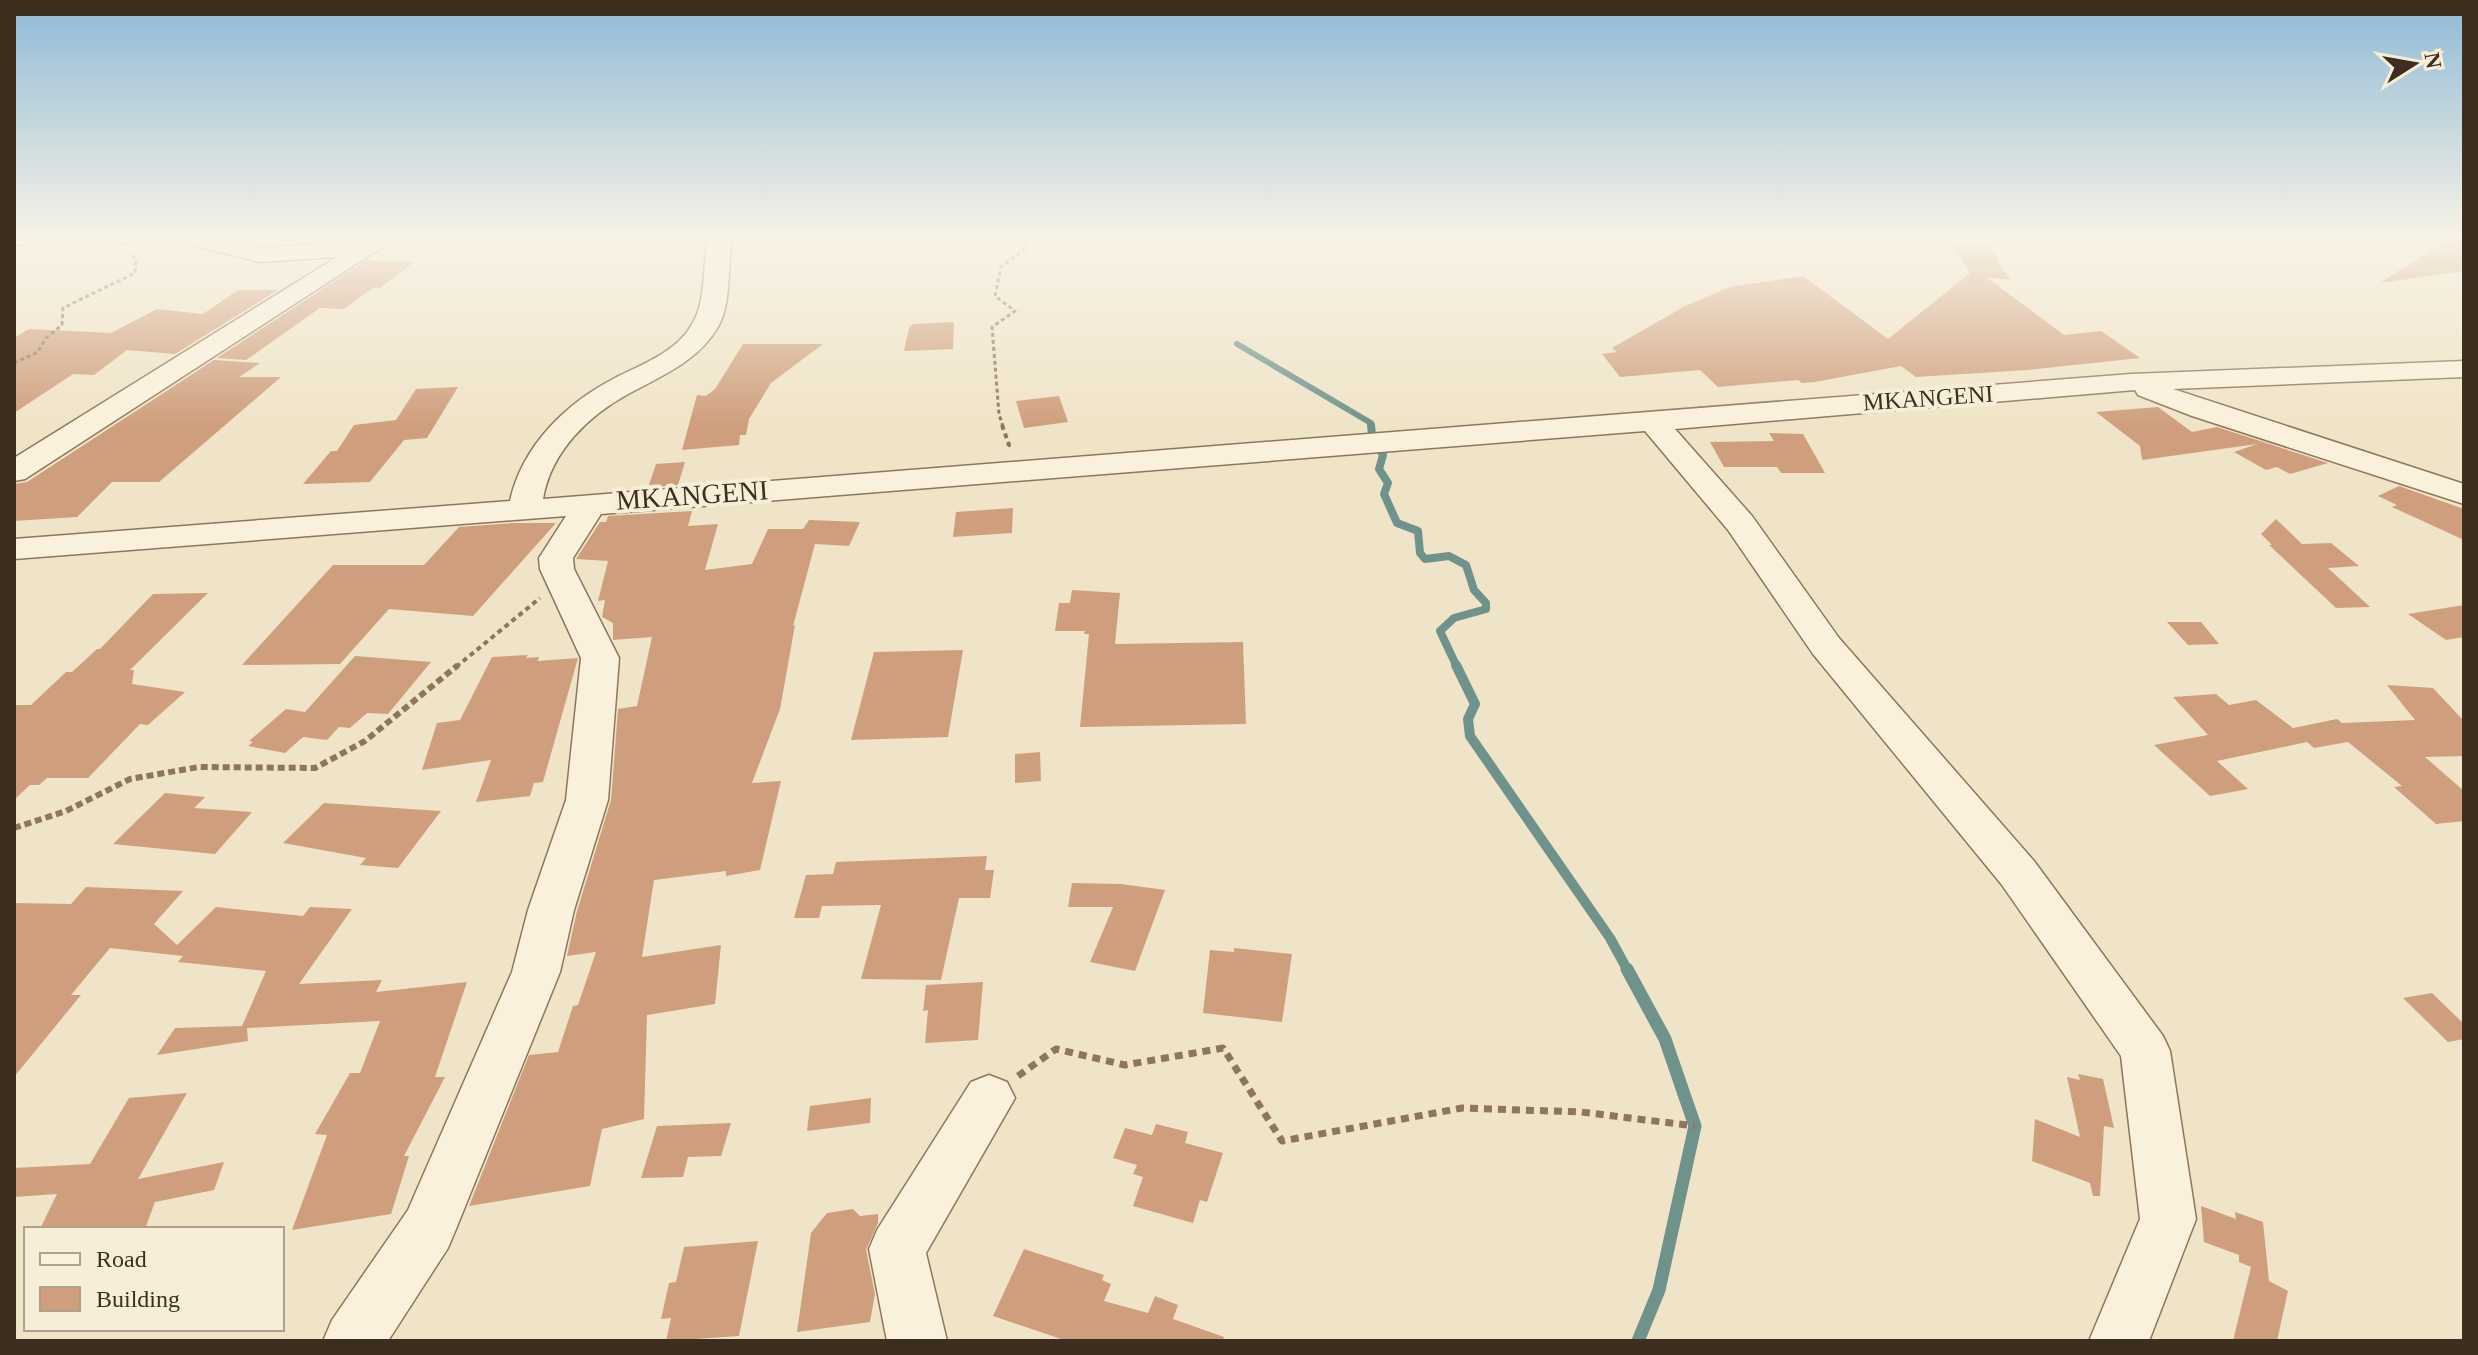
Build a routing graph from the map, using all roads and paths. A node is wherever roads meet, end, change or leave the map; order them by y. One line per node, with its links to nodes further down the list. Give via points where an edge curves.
1 (81, 299): 5 (path, via 63,308 62,325 38,352)
2 (287, 299): 9 (street)
3 (715, 299): 13 (street, via 704,327 680,353 586,409 555,440 534,473)
4 (999, 299): 10 (path, via 1015,311 992,327 999,414 1009,445)
5 (14, 363)
6 (2464, 369): 7 (street, MKANGENI)
7 (2131, 382): 8 (street, MKANGENI); 11 (street)
8 (1653, 422): 10 (street, MKANGENI); 21 (street, via 1740,523 1826,646 2018,873 2145,1051 2168,1219)
9 (14, 472)
10 (992, 473): 12 (street, MKANGENI)
11 (2464, 494)
12 (591, 503): 13 (street, MKANGENI); 15 (street, via 556,558)
13 (525, 508): 14 (street, MKANGENI)
14 (14, 549)
15 (565, 580): 16 (path, via 365,741 315,768 199,767 130,779 66,811); 19 (street, via 600,658 587,800 536,972 428,1229)
16 (14, 828)
17 (989, 1098): 18 (path, via 1056,1049 1125,1065 1223,1048 1282,1141 1462,1108 1581,1112); 20 (street, via 897,1249)
18 (1695, 1126)
19 (353, 1341)
20 (917, 1341)
21 (2119, 1341)

